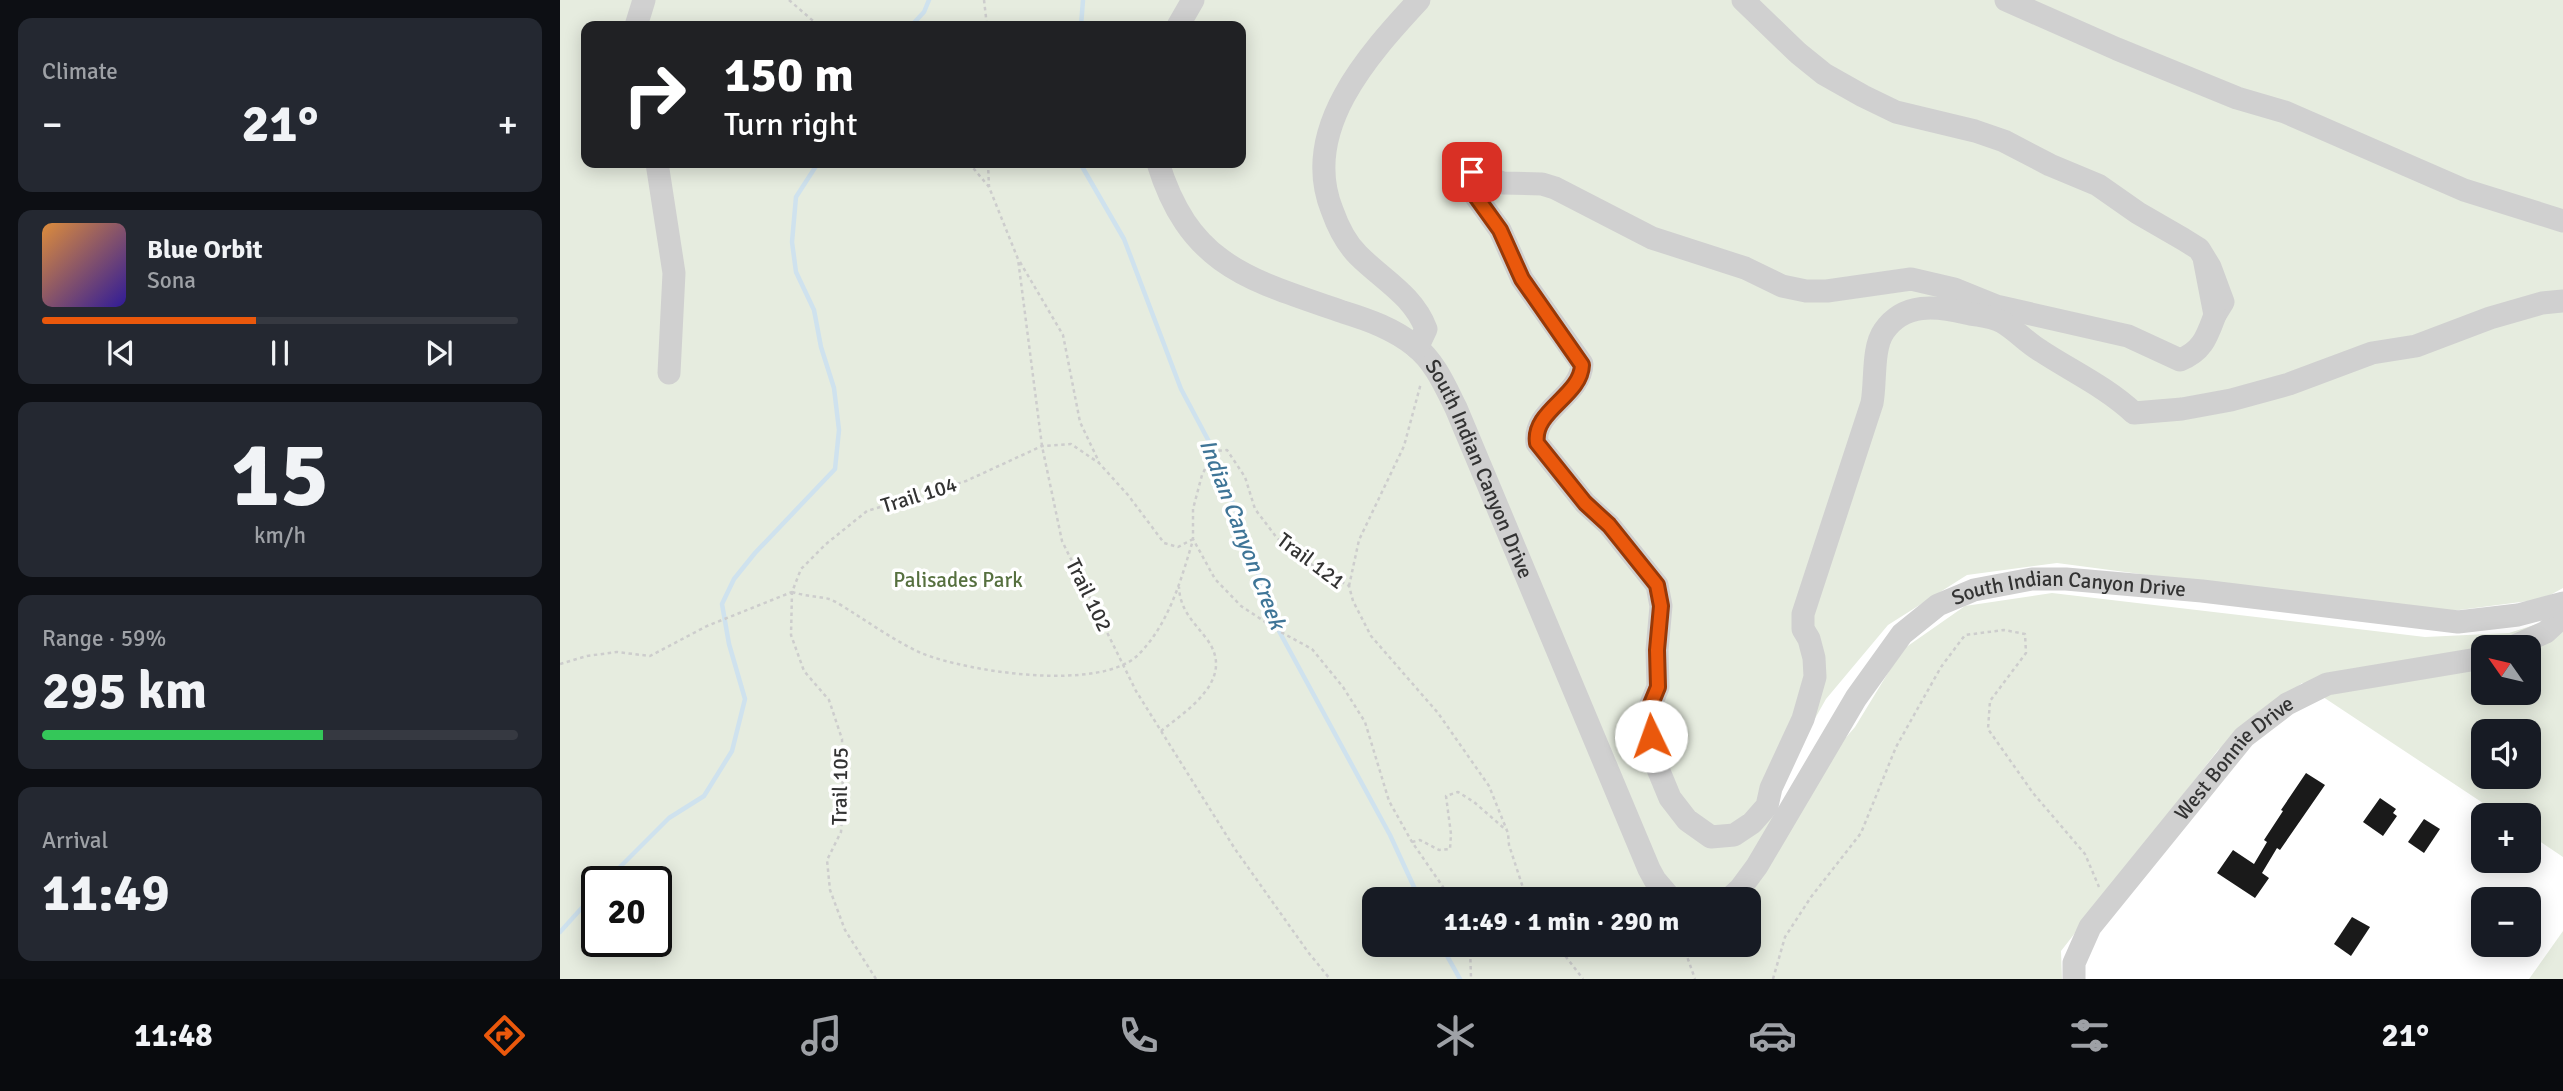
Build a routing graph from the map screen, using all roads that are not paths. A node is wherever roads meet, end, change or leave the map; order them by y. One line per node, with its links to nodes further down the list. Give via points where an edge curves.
1 (644, 0): 6 (street)
2 (1193, 0): 7 (street)
3 (1419, 0): 12 (street, via 1375,49 1347,90 1330,125 1323,160 1326,195 1341,234 1420,313 1426,329)
4 (1743, 0): 11 (street, via 1824,74 1863,96 1896,112 2004,141 2098,185 2199,249 2223,302 2205,342 2180,360 2128,336 1996,306 1954,289 1910,279 1827,291 1782,286 1745,268 1652,238 1555,188 1475,177 1472,191 1500,230 1522,279 1582,365 1575,383 1539,424 1537,443 1657,585 1661,606 1658,687 1646,716 1658,769 1671,798 1687,820 1711,836 1734,835 1767,806 1770,788 1803,719 1815,677 1809,639 1802,629 1804,614 1872,404 1882,333 1905,312 1946,307 1991,317 2115,395 2134,413 2231,400 2372,353 2416,345 2490,318)
5 (2006, 0): 10 (street, via 2464,190)
6 (638, 21)
7 (1181, 21)
8 (658, 168): 13 (street, via 674,273)
9 (1160, 168): 12 (street, South Indian Canyon Drive, via 1175,206 1193,234 1224,264 1257,281 1387,328)
10 (2563, 221)
11 (2563, 301)
12 (1423, 354): 18 (street, South Indian Canyon Drive, via 1456,408)
13 (668, 373)
14 (2563, 603): 19 (street, South Indian Canyon Drive, via 2518,615 2458,622 2066,579 2032,579 1974,590 1938,605 1902,634 1856,698)
15 (2563, 616): 16 (street)
16 (2539, 635)
17 (2471, 659): 20 (street, West Bonnie Drive, via 2327,684 2287,704 2244,737 2090,927 2074,963)
18 (1660, 887)
19 (1741, 887)
20 (2074, 979)

